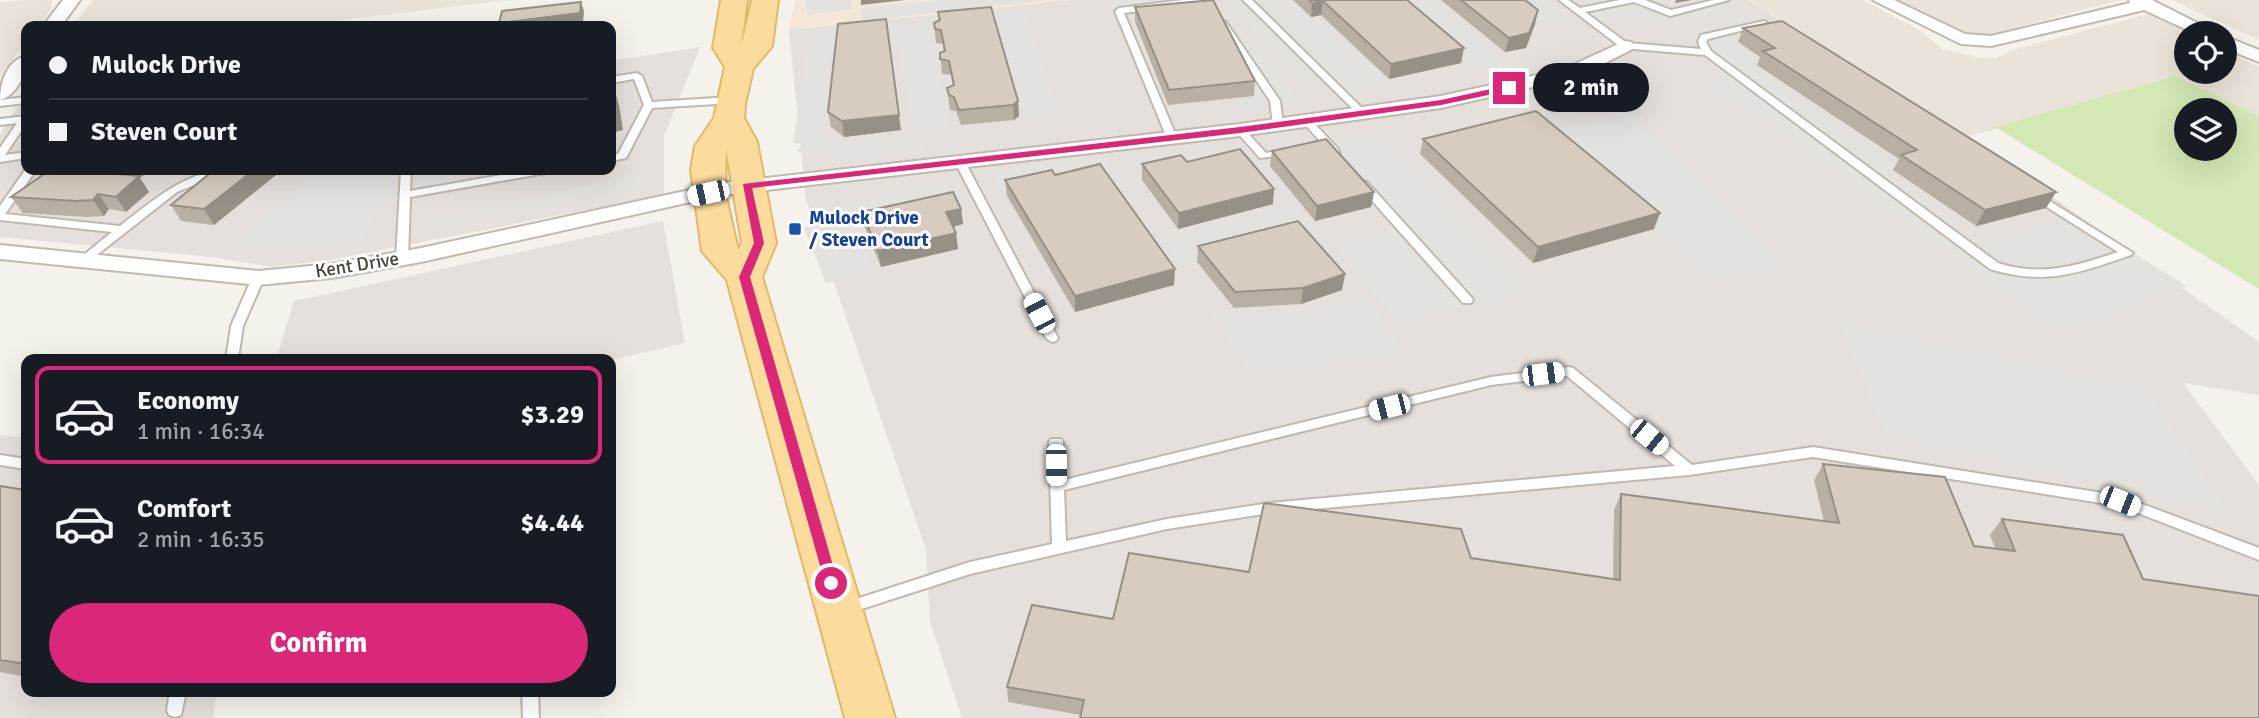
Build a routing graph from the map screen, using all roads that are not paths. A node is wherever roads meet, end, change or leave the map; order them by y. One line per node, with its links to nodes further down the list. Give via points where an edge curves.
1 (72, 0): 13 (street)
2 (734, 0): 20 (main road, via 727,48)
3 (765, 0): 20 (main road, via 758,46)
4 (1247, 0): 28 (lane)
5 (1563, 0): 11 (lane)
6 (1634, 0): 7 (lane, via 1670,13); 11 (lane)
7 (1725, 0)
8 (1881, 0): 10 (street, via 1961,39 1991,41)
9 (1205, 1): 35 (lane, via 1119,11)
10 (2141, 2): 14 (street)
11 (1579, 11): 16 (lane)
12 (1216, 14): 33 (lane, via 1275,101)
13 (56, 21)
14 (2182, 21)
15 (1785, 38): 18 (lane, via 1761,23 1704,37)
16 (1626, 46): 18 (lane); 28 (street, Kent Drive, via 1541,82)
17 (2237, 47): 19 (street)
18 (1707, 52): 50 (lane, via 1994,266 2026,276 2059,275 2127,253)
19 (2259, 57)
20 (739, 66): 27 (main road)
21 (21, 70): 23 (street)
22 (616, 79): 26 (lane, via 638,76)
23 (0, 94)
24 (21, 101): 25 (lane)
25 (0, 103)
26 (649, 105): 27 (lane); 41 (lane, via 622,156)
27 (730, 109): 49 (main road, via 741,142); 51 (main road, via 711,146)
28 (1363, 114): 30 (street, Kent Drive)
29 (21, 119): 31 (lane)
30 (1307, 121): 33 (street, Kent Drive); 36 (lane)
31 (0, 122)
32 (21, 125): 40 (lane)
33 (1278, 125): 34 (street, Kent Drive)
34 (1240, 130): 35 (street, Kent Drive); 38 (lane, via 1264,156)
35 (1172, 138): 42 (street, Kent Drive)
36 (1328, 144): 37 (lane); 43 (lane)
37 (1315, 146)
38 (1302, 149)
39 (21, 155): 40 (lane)
40 (0, 157)
41 (616, 157)
42 (960, 162): 49 (street, Kent Drive); 61 (lane)
43 (1346, 164)
44 (28, 175): 53 (lane)
45 (213, 175): 54 (lane, via 173,190)
46 (406, 175): 52 (lane)
47 (518, 175): 52 (lane)
48 (1356, 175): 60 (lane)
49 (746, 186): 51 (street, Kent Drive); 58 (main road, via 759,243)
50 (2021, 186)
51 (708, 193): 56 (street, Kent Drive); 58 (main road, via 719,251)
52 (405, 195): 56 (lane)
53 (0, 215): 54 (lane)
54 (122, 230): 57 (lane)
55 (0, 252): 57 (street, Kent Drive)
56 (402, 258): 59 (street, Kent Drive)
57 (84, 260): 59 (street, Kent Drive)
58 (744, 277): 70 (main road)
59 (258, 278): 62 (lane, via 237,326)
60 (1467, 300)
61 (1052, 338)
62 (233, 354)
63 (1056, 442): 67 (lane)
64 (0, 460): 65 (lane)
65 (21, 463)
66 (1689, 470): 67 (lane, via 1569,371 1491,381); 68 (lane, via 1270,508); 69 (lane, via 1813,452 2120,501)
67 (1057, 487): 68 (lane)
68 (1059, 547): 70 (lane, via 970,568)
69 (2259, 554)
70 (839, 610): 75 (main road)
71 (177, 697): 73 (lane)
72 (530, 697): 74 (lane)
73 (175, 710)
74 (531, 718)
75 (870, 718)

